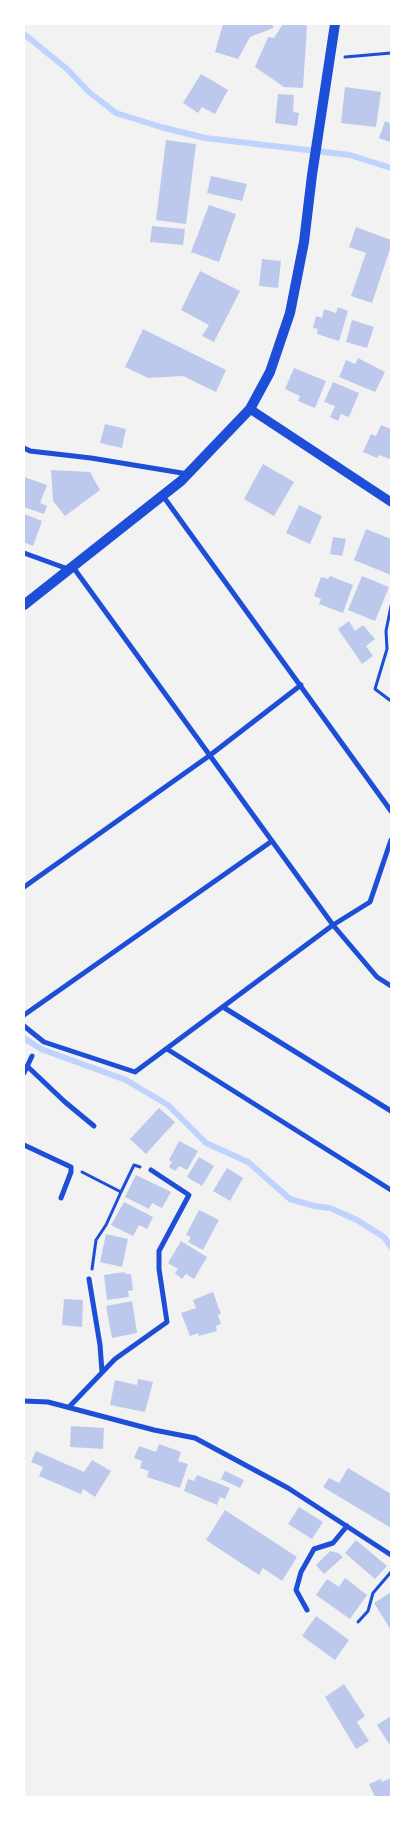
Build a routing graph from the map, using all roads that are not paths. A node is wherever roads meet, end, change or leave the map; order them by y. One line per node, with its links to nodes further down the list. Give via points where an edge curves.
1 (335, 24): 2 (main road, via 304,242 290,313 270,372)
2 (250, 409): 4 (main road); 6 (street)
3 (24, 448): 4 (street)
4 (188, 474): 5 (main road)
5 (162, 495): 8 (main road); 10 (street)
6 (391, 502)
7 (24, 552): 8 (street)
8 (71, 568): 9 (main road); 11 (street)
9 (24, 605)
10 (301, 685): 11 (street); 12 (street)
11 (209, 756): 14 (street); 15 (street)
12 (391, 811)
13 (391, 840): 16 (street, via 370,902)
14 (272, 841): 16 (street); 19 (street)
15 (24, 887)
16 (333, 925): 17 (street, via 377,977); 18 (street)
17 (391, 986)
18 (223, 1007): 21 (street); 25 (street)
19 (24, 1015)
20 (24, 1026): 21 (street, via 44,1042 135,1072)
21 (167, 1049): 29 (street)
22 (32, 1056): 23 (street)
23 (27, 1066): 24 (street); 26 (street)
24 (24, 1073)
25 (391, 1111)
26 (94, 1126)
27 (24, 1145): 30 (street, via 70,1167)
28 (151, 1170): 32 (street, via 189,1195 159,1251 167,1322)
29 (391, 1190)
30 (61, 1198)
31 (89, 1279): 32 (street)
32 (102, 1372): 34 (street)
33 (24, 1401): 34 (street)
34 (69, 1407): 35 (street, via 195,1438 288,1488)
35 (347, 1526): 36 (street); 37 (street, via 333,1543 314,1549 301,1572 296,1590)
36 (391, 1555)
37 (307, 1610)

